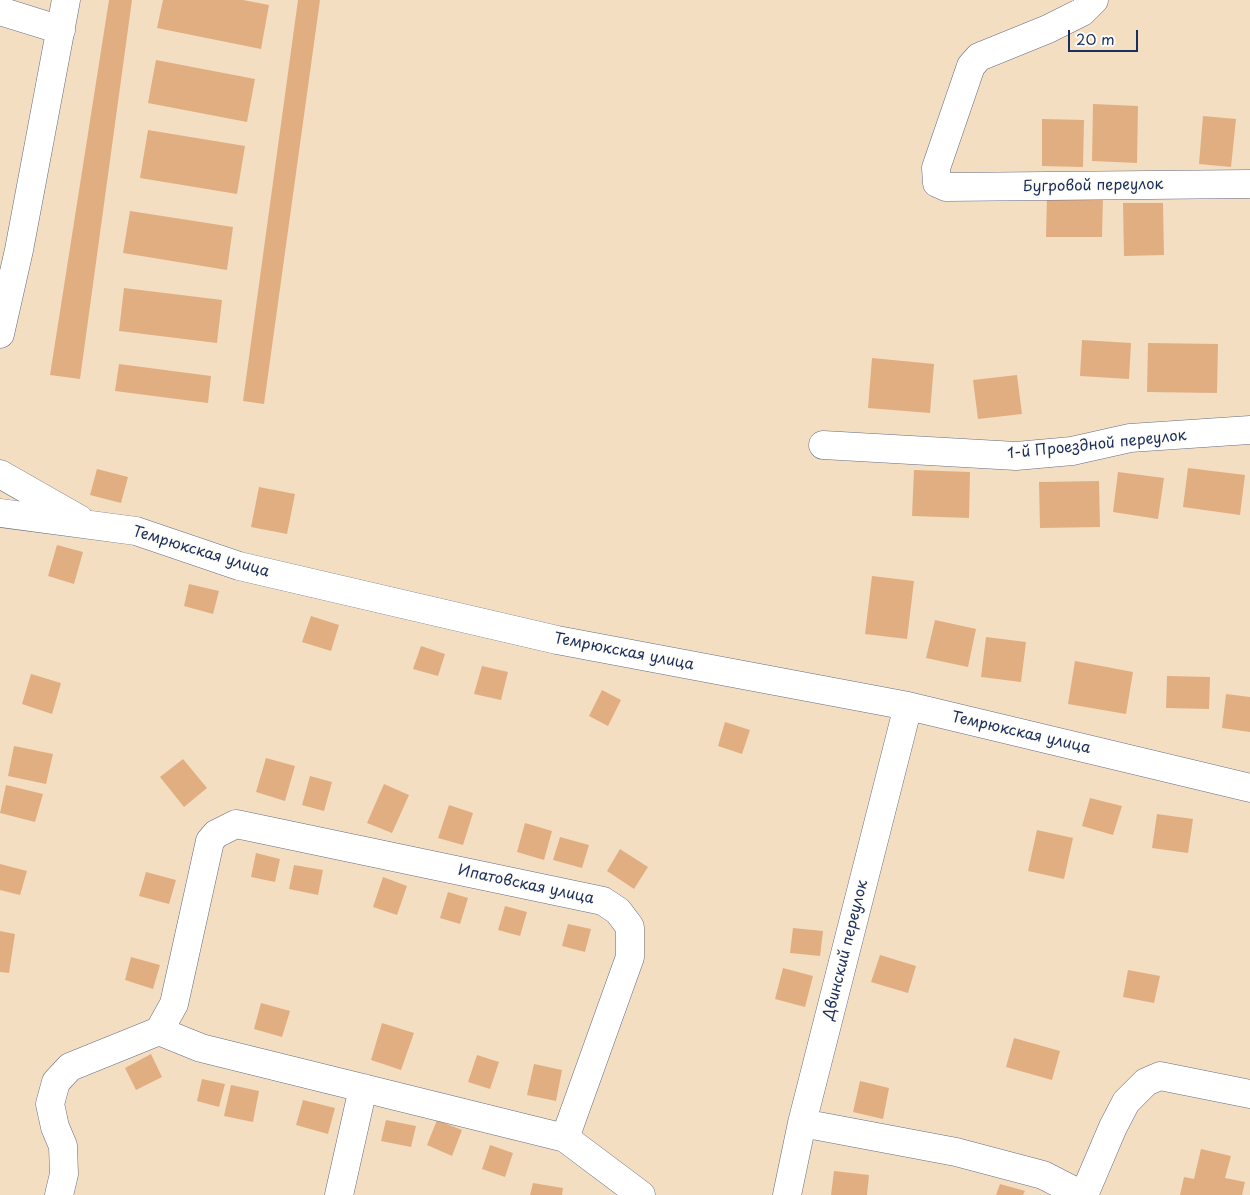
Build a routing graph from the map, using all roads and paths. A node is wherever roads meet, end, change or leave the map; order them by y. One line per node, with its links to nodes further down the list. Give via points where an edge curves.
1 (66, 0): 4 (street)
2 (1094, 0): 5 (street, Бугровой переулок, via 1082,12 979,57 970,66 936,168 937,183 946,187)
3 (0, 11): 4 (street)
4 (61, 30): 6 (street)
5 (1250, 184)
6 (2, 320)
7 (1250, 430): 8 (street, 1-й Проездной переулок, via 1130,438 1072,451 1016,456)
8 (823, 445)
9 (0, 474): 11 (street)
10 (0, 513): 11 (street, Темрюкская улица)
11 (92, 526): 12 (street, Темрюкская улица, via 136,531 239,566 558,640)
12 (908, 706): 13 (street, Темрюкская улица); 17 (street, Двинский переулок)
13 (1250, 788)
14 (160, 1031): 15 (street, via 201,1048); 18 (street, Ипатовская улица, via 174,1004 210,841 225,828 236,824 603,901 618,911 630,927 630,956); 19 (street, via 70,1067 56,1082 50,1104 63,1146 64,1174)
15 (362, 1088): 18 (street); 20 (street)
16 (1250, 1094): 23 (street, via 1160,1076 1146,1082 1126,1102)
17 (802, 1123): 22 (street, Двинский переулок); 23 (street, via 956,1152 1043,1175)
18 (565, 1138): 21 (street)
19 (59, 1195)
20 (339, 1195)
21 (641, 1195)
22 (787, 1195)
23 (1083, 1195)

